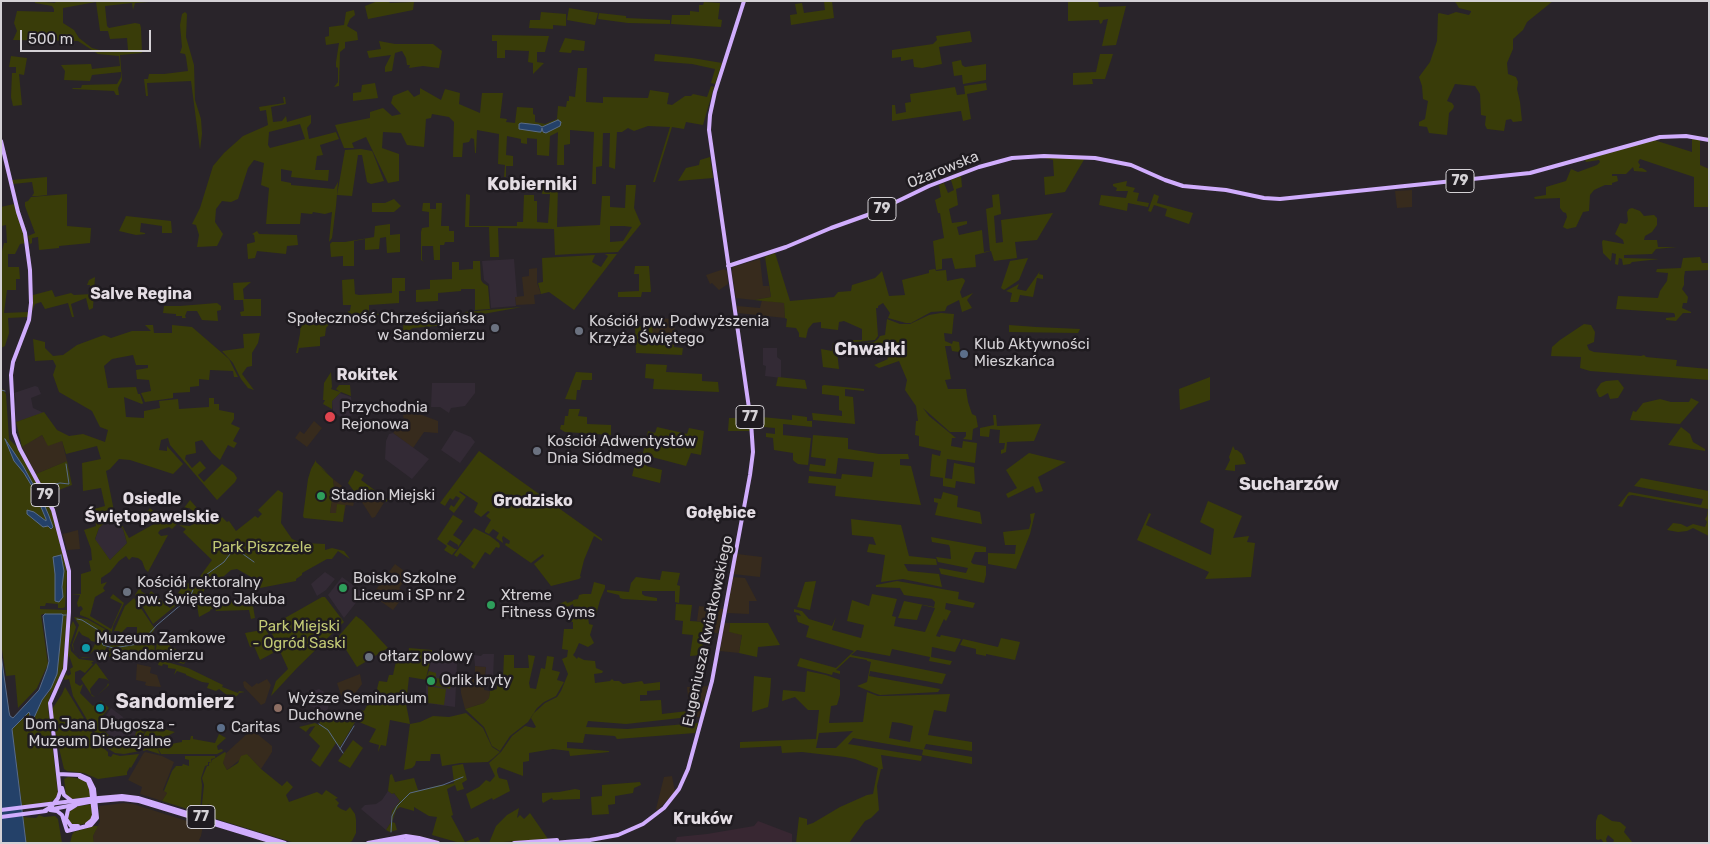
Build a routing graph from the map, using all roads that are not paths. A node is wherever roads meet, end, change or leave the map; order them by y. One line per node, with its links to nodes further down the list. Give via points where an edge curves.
1 (744, 1): 4 (main road, Eugeniusza Kwiatkowskiego / 77, via 713,98 709,122)
2 (1709, 140): 4 (main road, Ożarowska / 79, via 1660,137 1530,174 1280,199 1183,186 1131,165 1088,157 1026,157 993,162 929,186 873,213)
3 (1, 141): 5 (main road, 79, via 27,242 31,299 28,325 10,375 14,433 49,502 69,570 64,672 50,703)
4 (728, 266): 17 (main road, Eugeniusza Kwiatkowskiego / 77, via 753,451 712,679 690,765 674,796 638,827)
5 (52, 724): 6 (main road, 79); 7 (main road, 79)
6 (59, 766): 7 (main road, 79); 8 (main road)
7 (60, 774): 8 (main road); 9 (main road, 79); 11 (main road, via 60,792)
8 (67, 775): 9 (main road); 12 (main road, via 89,782 94,814 91,822 76,827 69,824 67,812); 14 (main road, via 85,776 91,781 96,820 89,826 67,831 62,815)
9 (61, 781): 12 (main road, 79, via 64,796)
10 (99, 800): 12 (main road, 77, bridge); 18 (main road, 77, via 139,801); 19 (main road, 77, via 119,796 138,798)
11 (52, 803): 12 (main road, 77); 13 (main road, 77); 15 (main road, 77)
12 (75, 803): 14 (main road, 77)
13 (1, 810)
14 (50, 810): 15 (main road, 77)
15 (44, 811): 16 (main road, 77)
16 (1, 816)
17 (594, 839): 24 (main road, Eugeniusza Kwiatkowskiego / 77); 25 (main road, Eugeniusza Kwiatkowskiego / 77)
18 (276, 843)
19 (285, 843)
20 (368, 843): 23 (main road, via 407,836)
21 (384, 843): 22 (main road, via 405,840)
22 (428, 843)
23 (438, 843)
24 (514, 843)
25 (553, 843)

